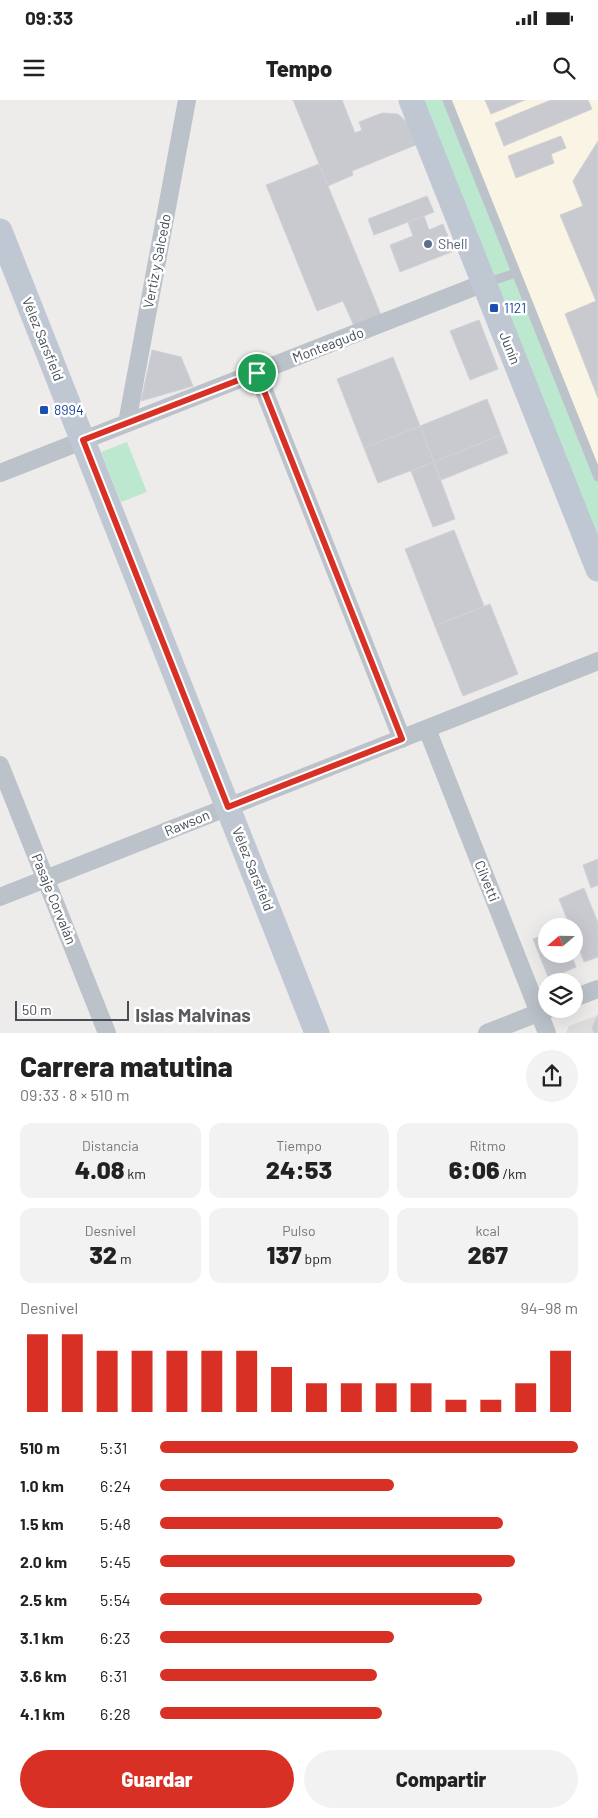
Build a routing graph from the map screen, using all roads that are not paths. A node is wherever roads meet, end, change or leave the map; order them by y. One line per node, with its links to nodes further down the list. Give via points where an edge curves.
1 (187, 100): 8 (street, Vertiz y Salcedo)
2 (411, 100): 6 (main road, Junín)
3 (447, 100): 5 (lane)
4 (0, 231): 9 (main road, Vélez Sarsfield)
5 (516, 273): 6 (lane, Monteagudo); 11 (lane)
6 (484, 284): 7 (street, Monteagudo); 12 (main road, Junín)
7 (257, 373): 8 (street, Monteagudo); 15 (street)
8 (127, 423): 9 (street, Monteagudo)
9 (83, 440): 10 (street, Monteagudo); 17 (main road, Vélez Sarsfield)
10 (0, 472)
11 (598, 477)
12 (598, 569)
13 (598, 661): 14 (street, Rawson)
14 (426, 729): 15 (street, Rawson); 22 (street, Cilvetti)
15 (402, 739): 17 (street, Rawson)
16 (0, 765): 18 (street, Pasaje Corvalán)
17 (228, 807): 18 (street, Rawson); 26 (main road, Vélez Sarsfield)
18 (46, 879): 19 (street, Rawson); 25 (street, Pasaje Corvalán)
19 (0, 897)
20 (598, 989): 21 (street)
21 (583, 995)
22 (538, 999)
23 (538, 1013): 27 (street)
24 (544, 1018): 28 (street, Cilvetti)
25 (107, 1033)
26 (317, 1033)
27 (487, 1033)
28 (547, 1033)

